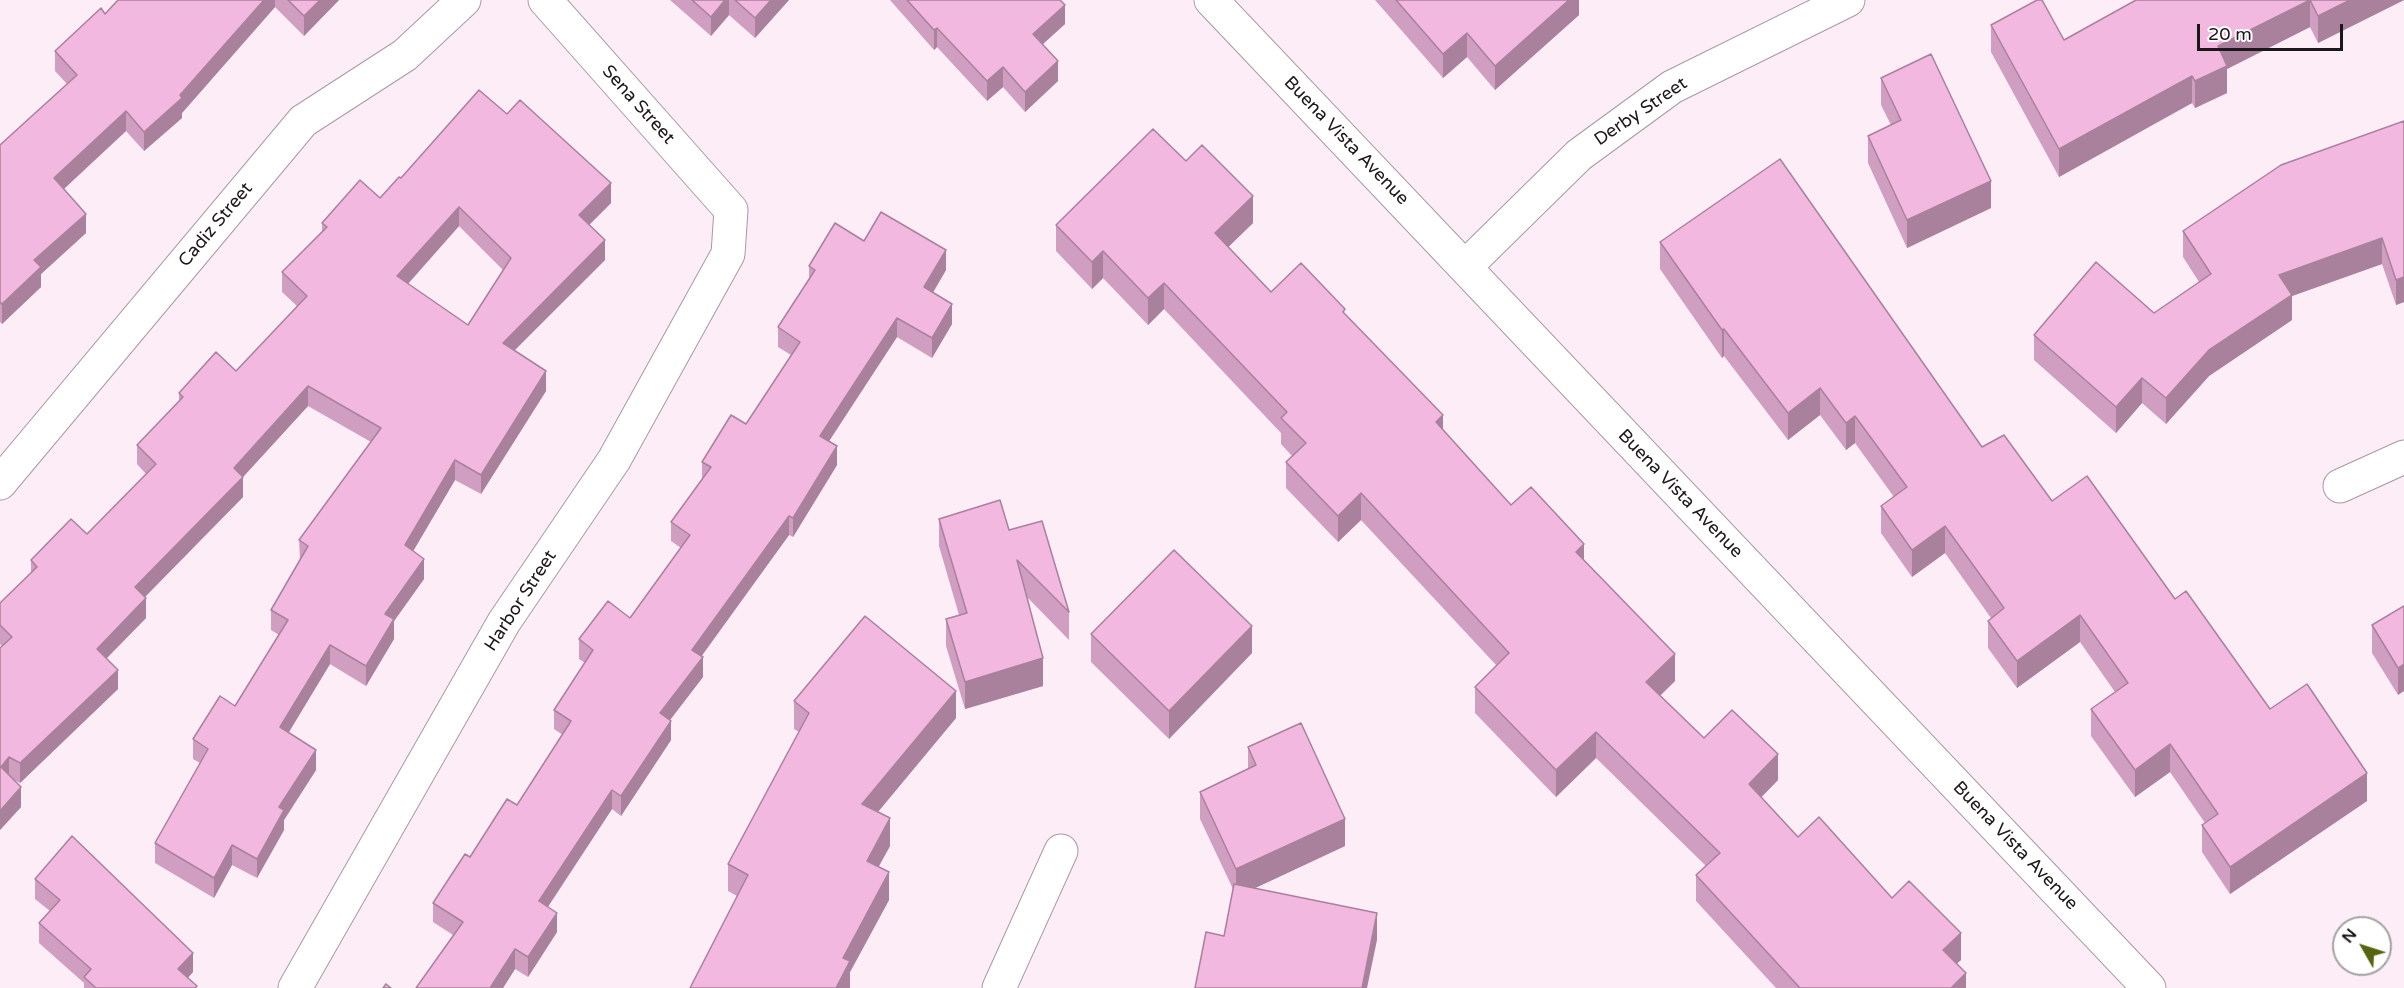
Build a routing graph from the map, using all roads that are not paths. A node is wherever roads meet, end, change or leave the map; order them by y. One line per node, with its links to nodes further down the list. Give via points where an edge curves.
1 (464, 0): 8 (street, Cadiz Street, via 405,55 303,121)
2 (545, 0): 5 (street, Sena Street)
3 (1211, 0): 6 (street, Buena Vista Avenue)
4 (1848, 0): 6 (street, Derby Street, via 1672,87 1579,155)
5 (731, 210): 11 (street, Harbor Street, via 728,254 614,460 504,622)
6 (1465, 267): 13 (street, Buena Vista Avenue)
7 (2404, 457): 9 (street)
8 (0, 483)
9 (2340, 486)
10 (1061, 851): 12 (street)
11 (295, 988)
12 (999, 988)
13 (2149, 988)

